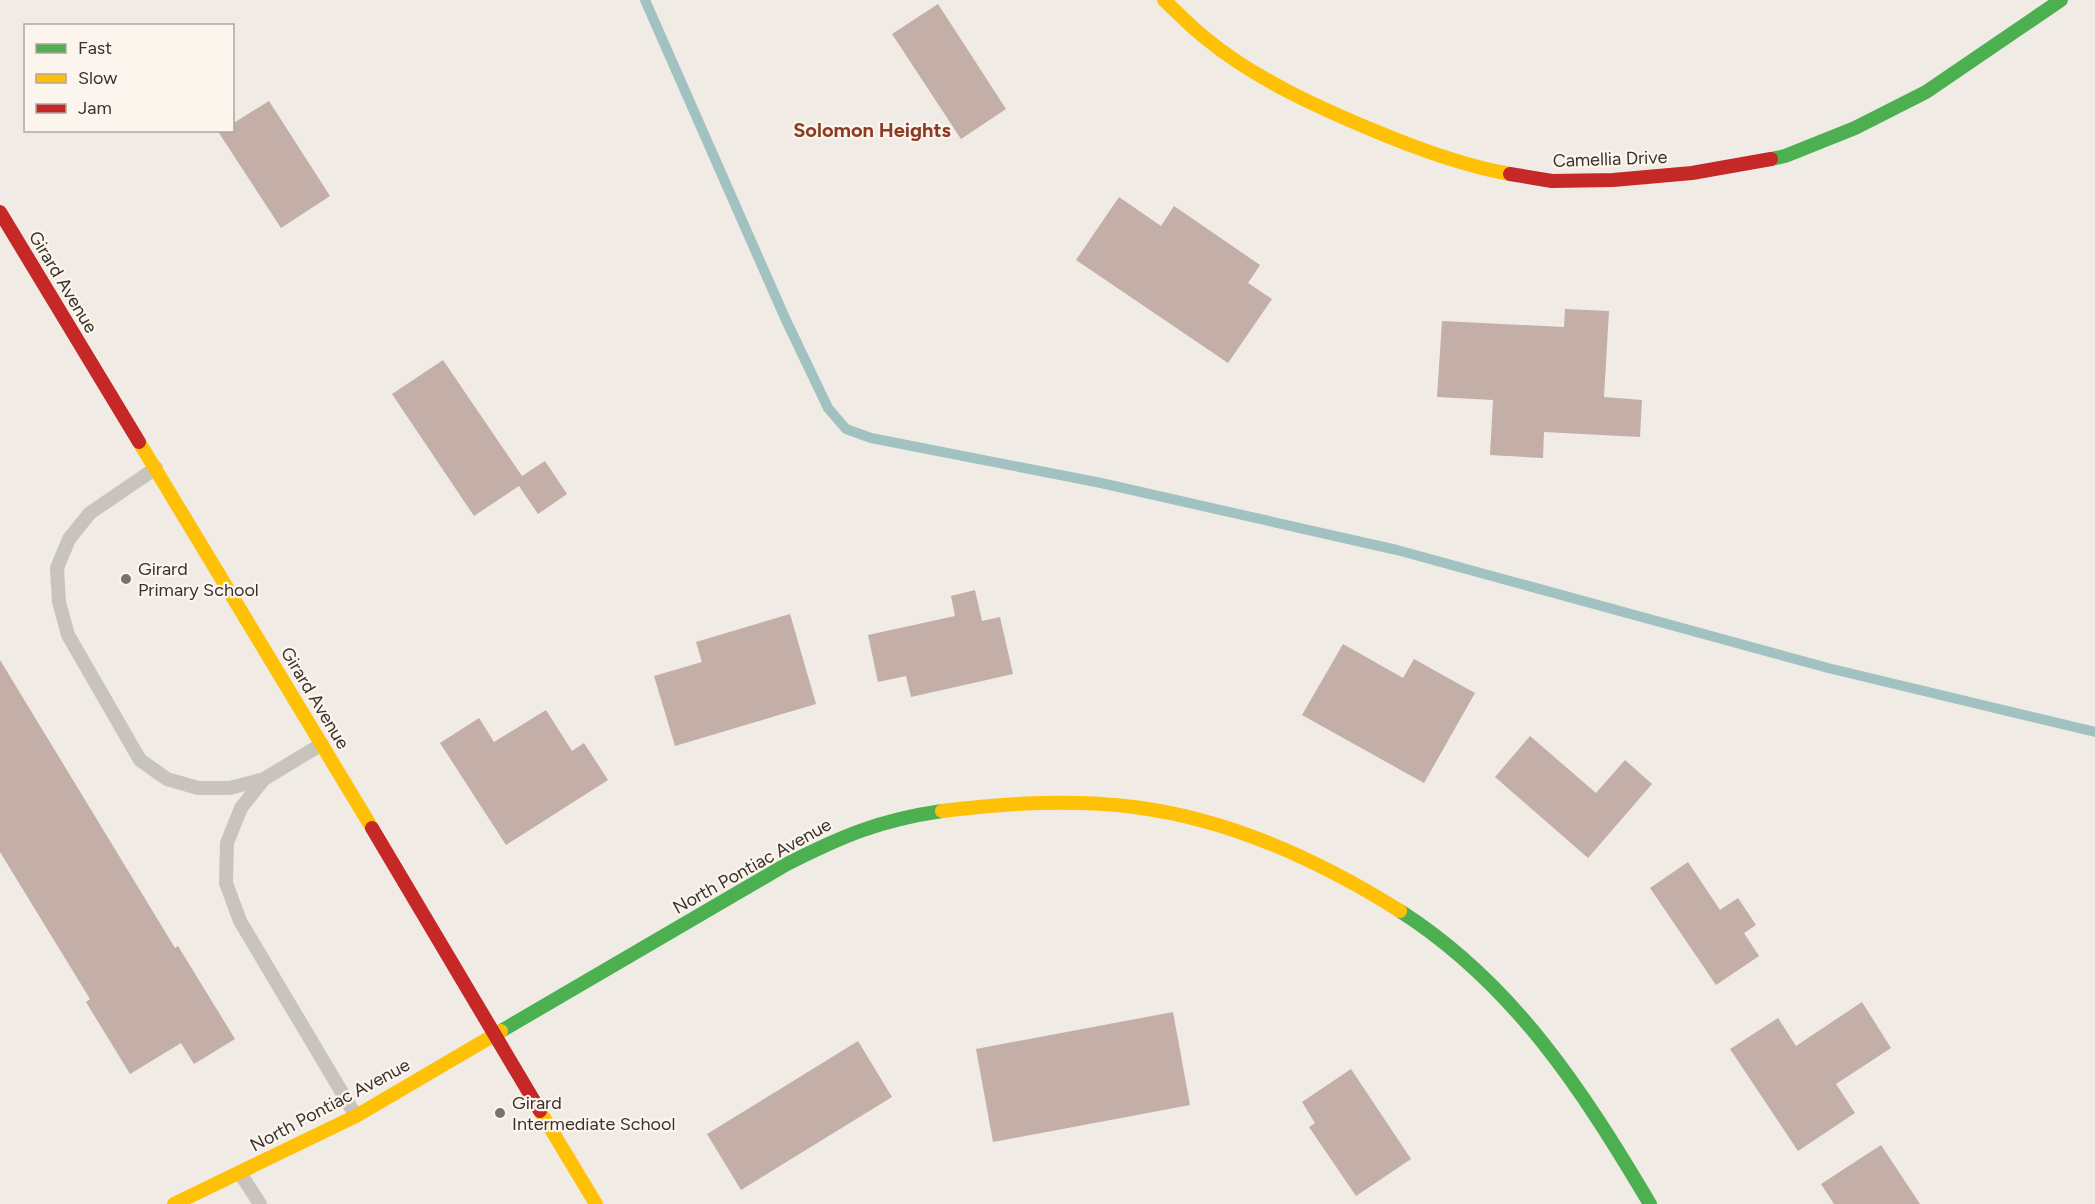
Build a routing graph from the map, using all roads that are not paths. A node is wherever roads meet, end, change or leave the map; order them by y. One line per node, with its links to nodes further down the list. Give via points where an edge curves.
1 (1164, 0): 2 (street, Camellia Drive, via 1205,38 1264,78 1337,115 1414,147 1492,171 1552,181 1692,173 1785,156 1855,128 1926,92)
2 (2061, 0)
3 (0, 212): 4 (street, Girard Avenue)
4 (156, 468): 5 (street, Girard Avenue); 6 (lane, via 90,513 69,538 57,568 59,602 68,635 140,760 167,779 198,788 230,788)
5 (322, 744): 6 (lane); 7 (street, Girard Avenue)
6 (264, 779): 8 (lane, via 241,808 227,843 226,883 240,921)
7 (494, 1034): 8 (street, North Pontiac Avenue); 13 (street, Girard Avenue); 14 (street, North Pontiac Avenue, via 787,864 843,836 906,817 967,807 1098,803 1151,809 1260,838 1314,862 1373,894 1476,970 1554,1054)
8 (356, 1116): 9 (street, North Pontiac Avenue)
9 (240, 1173): 10 (street, North Pontiac Avenue); 12 (lane)
10 (189, 1201): 11 (street, North Pontiac Avenue)
11 (174, 1204)
12 (260, 1204)
13 (596, 1204)
14 (1650, 1204)

